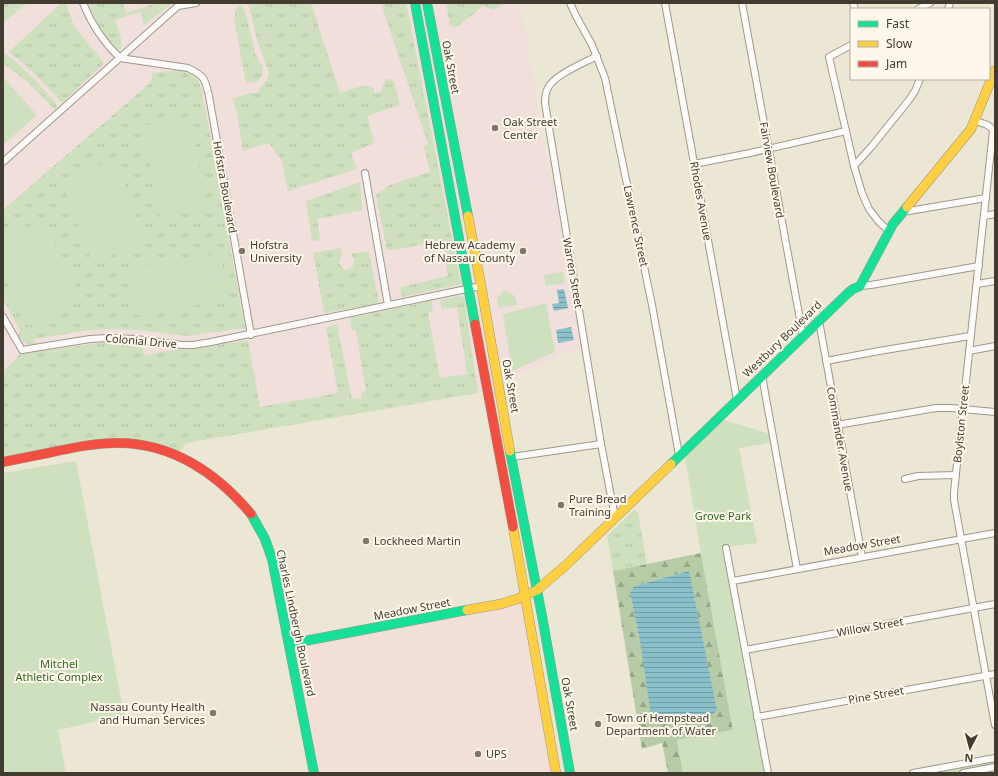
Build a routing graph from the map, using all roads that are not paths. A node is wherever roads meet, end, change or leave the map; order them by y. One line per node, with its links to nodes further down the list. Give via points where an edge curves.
1 (83, 3): 12 (street, via 99,33)
2 (196, 3): 12 (street, via 178,6)
3 (415, 3): 16 (street)
4 (427, 3): 15 (street, Oak Street)
5 (570, 3): 11 (street, Lawrence Street)
6 (665, 3): 21 (street, Rhodes Avenue)
7 (742, 3): 19 (street, Fairview Boulevard)
8 (930, 3): 9 (street)
9 (920, 8)
10 (850, 46): 18 (street, via 829,57)
11 (597, 56): 49 (street, Warren Street, via 552,82 545,95 545,103); 50 (street, Lawrence Street, via 605,78 616,127)
12 (120, 58): 20 (street); 38 (street, Hofstra Boulevard, via 188,68 204,79)
13 (995, 70): 17 (street, Westbury Boulevard)
14 (920, 80): 22 (street, via 909,100)
15 (443, 90): 16 (street); 32 (street, Oak Street)
16 (432, 92): 34 (street)
17 (975, 121): 24 (street, Boylston Street, via 992,128 993,131); 25 (street, Westbury Boulevard)
18 (846, 131): 19 (street); 22 (street)
19 (768, 149): 21 (street); 39 (street, Fairview Boulevard)
20 (3, 162)
21 (694, 164): 45 (street, Rhodes Avenue)
22 (854, 166): 28 (street, via 869,209)
23 (365, 173): 35 (street)
24 (986, 198): 25 (street); 27 (street, Boylston Street)
25 (902, 213): 28 (street, Westbury Boulevard)
26 (995, 214): 27 (street)
27 (984, 216): 29 (street, Boylston Street)
28 (889, 231): 33 (street, Westbury Boulevard)
29 (979, 266): 31 (street, Boylston Street); 33 (street)
30 (995, 281): 31 (street)
31 (977, 284): 40 (street, Boylston Street)
32 (481, 286): 34 (street); 51 (street, Oak Street)
33 (860, 286): 37 (street, Westbury Boulevard, via 848,293)
34 (469, 288): 35 (street); 65 (street)
35 (388, 305): 38 (street)
36 (3, 317): 38 (street, Colonial Drive, via 22,350 90,339 136,339 182,345)
37 (819, 321): 39 (street, Westbury Boulevard); 43 (street, Commander Avenue)
38 (251, 334)
39 (803, 336): 44 (street, Westbury Boulevard)
40 (970, 336): 42 (street, Boylston Street); 43 (street)
41 (995, 346): 42 (street)
42 (969, 351): 46 (street, Boylston Street)
43 (826, 361): 48 (street, Commander Avenue)
44 (762, 376): 45 (street, Westbury Boulevard); 61 (street)
45 (737, 400): 50 (street, Westbury Boulevard)
46 (963, 409): 47 (street); 48 (street, via 936,408); 53 (street, Boylston Street)
47 (995, 412)
48 (838, 425): 59 (street, Commander Avenue)
49 (602, 444): 51 (street); 55 (street, Warren Street)
50 (679, 455): 55 (street, Westbury Boulevard)
51 (512, 457): 60 (street, Oak Street)
52 (3, 462): 68 (street, Charles Lindbergh Boulevard, via 111,442 159,448 182,457 212,475 242,503 264,534 273,561)
53 (956, 475): 54 (street); 57 (street, Boylston Street, via 954,500)
54 (905, 479)
55 (615, 517): 62 (street, Westbury Boulevard)
56 (995, 533): 57 (street, Meadow Street)
57 (961, 539): 59 (street, Meadow Street); 67 (street, Boylston Street)
58 (726, 548): 63 (street)
59 (862, 557): 61 (street, Meadow Street)
60 (533, 569): 62 (street, via 539,575); 64 (street, Oak Street)
61 (797, 569): 63 (street, Meadow Street)
62 (555, 575): 64 (street, Westbury Boulevard)
63 (733, 581): 69 (street)
64 (537, 590): 65 (street, Meadow Street); 72 (street, Oak Street)
65 (525, 595): 68 (street, Meadow Street, via 501,604); 73 (street)
66 (995, 604): 67 (street, Willow Street)
67 (974, 608): 69 (street, Willow Street); 71 (street, Boylston Street)
68 (289, 644): 79 (street, Charles Lindbergh Boulevard)
69 (745, 650): 74 (street)
70 (995, 674): 71 (street, Pine Street)
71 (986, 675): 74 (street, Pine Street); 75 (street, Boylston Street)
72 (559, 714): 73 (street); 81 (street, Oak Street)
73 (545, 717): 80 (street)
74 (757, 717): 82 (street)
75 (995, 725)
76 (995, 758): 78 (street)
77 (995, 767): 84 (street)
78 (928, 772): 83 (street)
79 (314, 773)
80 (556, 773)
81 (570, 773)
82 (768, 773)
83 (913, 773)
84 (963, 773)

